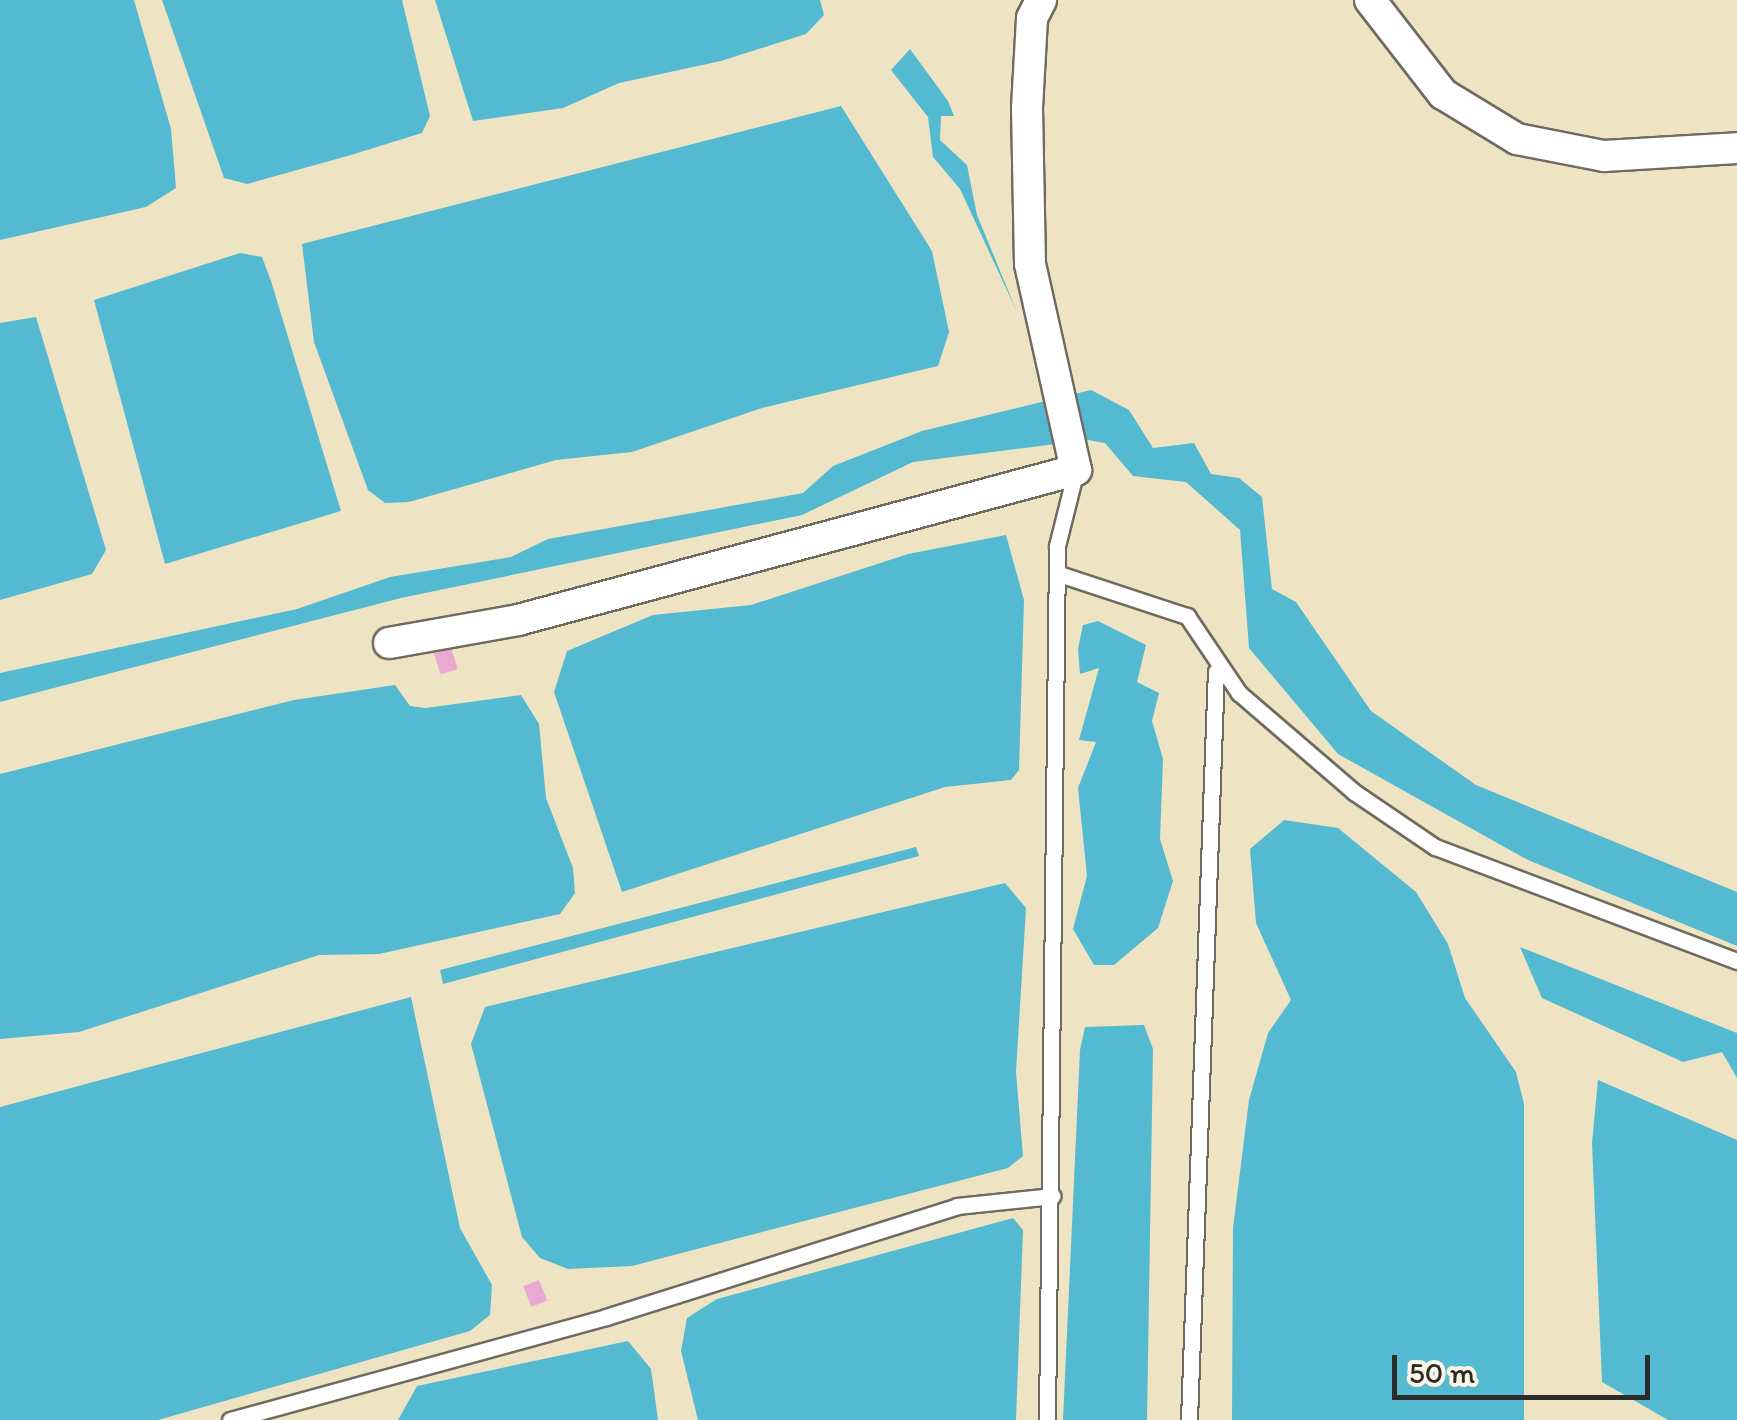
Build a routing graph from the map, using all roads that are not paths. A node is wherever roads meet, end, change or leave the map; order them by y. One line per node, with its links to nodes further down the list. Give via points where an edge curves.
1 (1042, 0): 4 (street, via 1032,18 1027,108 1030,264)
2 (1370, 0): 3 (street, via 1443,94 1516,139 1604,156)
3 (1737, 148)
4 (1076, 460): 5 (lane, via 1057,546); 6 (street, via 518,620)
5 (1062, 574): 7 (lane, via 1188,616); 9 (lane)
6 (389, 643)
7 (1216, 671): 8 (lane, via 1354,792 1435,847 1580,894); 12 (lane)
8 (1737, 961)
9 (1052, 1196): 10 (lane, via 957,1206 606,1317); 11 (lane)
10 (230, 1420)
11 (1047, 1420)
12 (1190, 1420)

